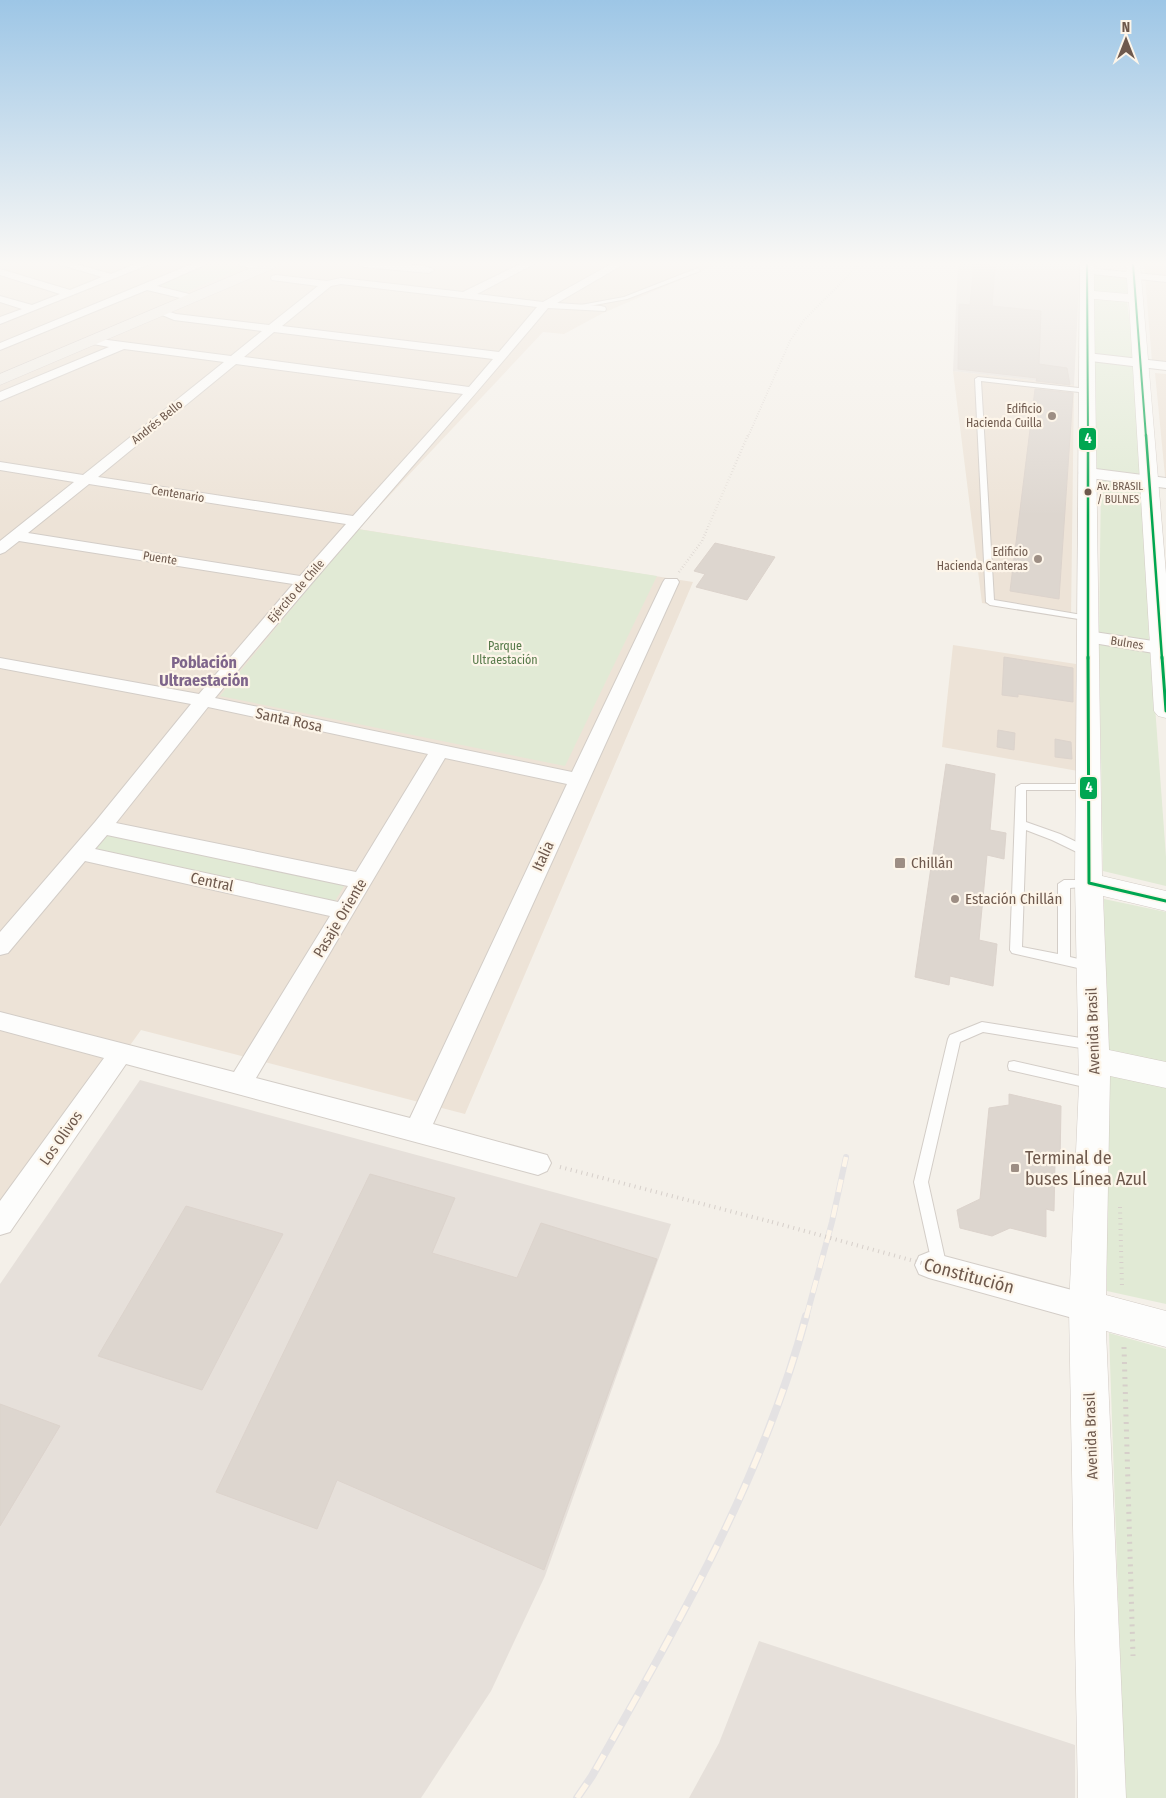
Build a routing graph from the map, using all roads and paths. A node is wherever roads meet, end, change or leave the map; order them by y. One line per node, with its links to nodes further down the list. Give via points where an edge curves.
1 (75, 348): 15 (main road)
2 (115, 348): 18 (street)
3 (144, 348): 12 (street)
4 (249, 348): 12 (street, Andrés Bello)
5 (435, 348): 10 (street)
6 (508, 348): 10 (street, Ejército de Chile)
7 (787, 348): 27 (path, via 702,541)
8 (1088, 348): 11 (main road, Avenida Brasil)
9 (1139, 348): 13 (main road)
10 (501, 356): 16 (street, Ejército de Chile)
11 (1088, 357): 13 (street); 17 (main road, Avenida Brasil)
12 (234, 360): 16 (street); 21 (street, Andrés Bello)
13 (1140, 363): 14 (street); 22 (main road)
14 (1166, 366)
15 (1, 379)
16 (472, 391): 23 (street, Ejército de Chile)
17 (1088, 391): 20 (main road, Avenida Brasil); 28 (lane, via 978,379 990,602)
18 (0, 396)
19 (0, 466): 21 (street, Centenario)
20 (1088, 473): 22 (street); 28 (main road, Avenida Brasil)
21 (85, 480): 23 (street, Centenario); 24 (street, Andrés Bello)
22 (1158, 482): 29 (main road)
23 (356, 521): 26 (street, Ejército de Chile)
24 (16, 536): 25 (street, Andrés Bello); 26 (street, Puente)
25 (1, 547)
26 (304, 581): 31 (street, Ejército de Chile)
27 (671, 582): 34 (street, Italia)
28 (1088, 628): 29 (street, Bulnes); 35 (main road, Avenida Brasil)
29 (1164, 649): 32 (main road)
30 (0, 664): 31 (street, Santa Rosa)
31 (203, 701): 33 (street, Santa Rosa); 37 (street, Ejército de Chile)
32 (1166, 711)
33 (439, 752): 34 (street, Santa Rosa); 40 (street, Pasaje Oriente)
34 (578, 780): 51 (street, Italia)
35 (1088, 787): 36 (lane, via 1021,787); 39 (main road, Avenida Brasil)
36 (1021, 824): 39 (lane, via 1056,837); 44 (lane, via 1016,950)
37 (102, 826): 38 (street, Ejército de Chile); 40 (street)
38 (80, 853): 42 (street, Central); 43 (street, Ejército de Chile)
39 (1089, 868): 41 (main road); 44 (main road, Avenida Brasil)
40 (362, 881): 42 (street, Pasaje Oriente)
41 (1166, 901)
42 (344, 911): 50 (street, Pasaje Oriente)
43 (0, 947)
44 (1077, 964): 47 (main road, Avenida Brasil)
45 (0, 1021): 46 (street)
46 (121, 1053): 50 (street); 53 (street, Los Olivos)
47 (1094, 1063): 48 (lane); 49 (main road); 54 (lane, via 982,1027 954,1039 921,1182); 55 (main road, Avenida Brasil)
48 (1014, 1066)
49 (1166, 1075)
50 (240, 1084): 51 (street)
51 (417, 1131): 52 (street)
52 (538, 1163): 54 (path, Constitución, bridge, via 568,1168)
53 (0, 1223)
54 (934, 1266): 55 (street, Constitución)
55 (1087, 1308): 56 (main road, Constitución); 57 (main road, Avenida Brasil)
56 (1166, 1329)
57 (1102, 1798)

